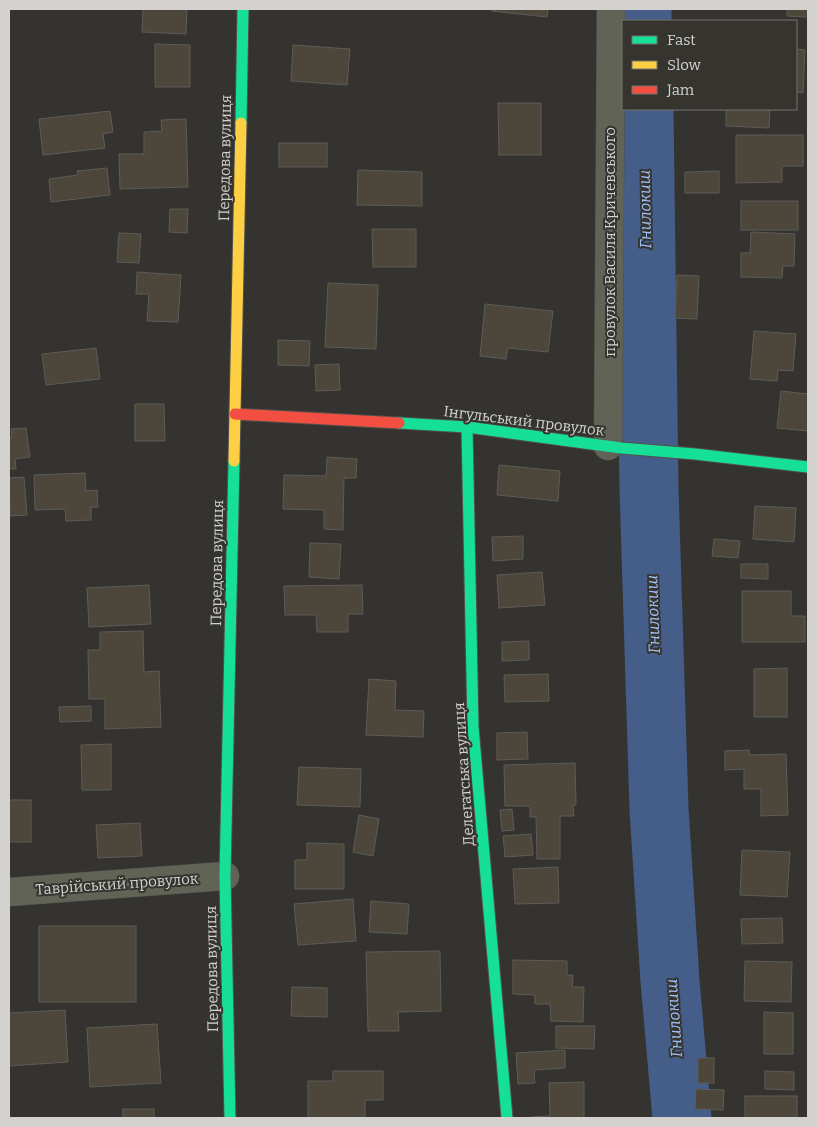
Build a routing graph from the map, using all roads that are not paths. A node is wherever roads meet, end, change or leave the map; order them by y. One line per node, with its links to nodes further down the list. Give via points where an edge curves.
1 (243, 9): 3 (street, Передова вулиця)
2 (611, 9): 5 (street, провулок Василя Кричевського)
3 (235, 414): 4 (street, Інгульський провулок); 7 (street, Передова вулиця)
4 (466, 427): 5 (street, Інгульський провулок); 10 (street, Делегатська вулиця, via 473,727)
5 (615, 447): 6 (street, Інгульський провулок)
6 (808, 467)
7 (225, 876): 8 (street, Таврійський провулок); 9 (street, Передова вулиця)
8 (9, 892)
9 (230, 1118)
10 (507, 1118)

